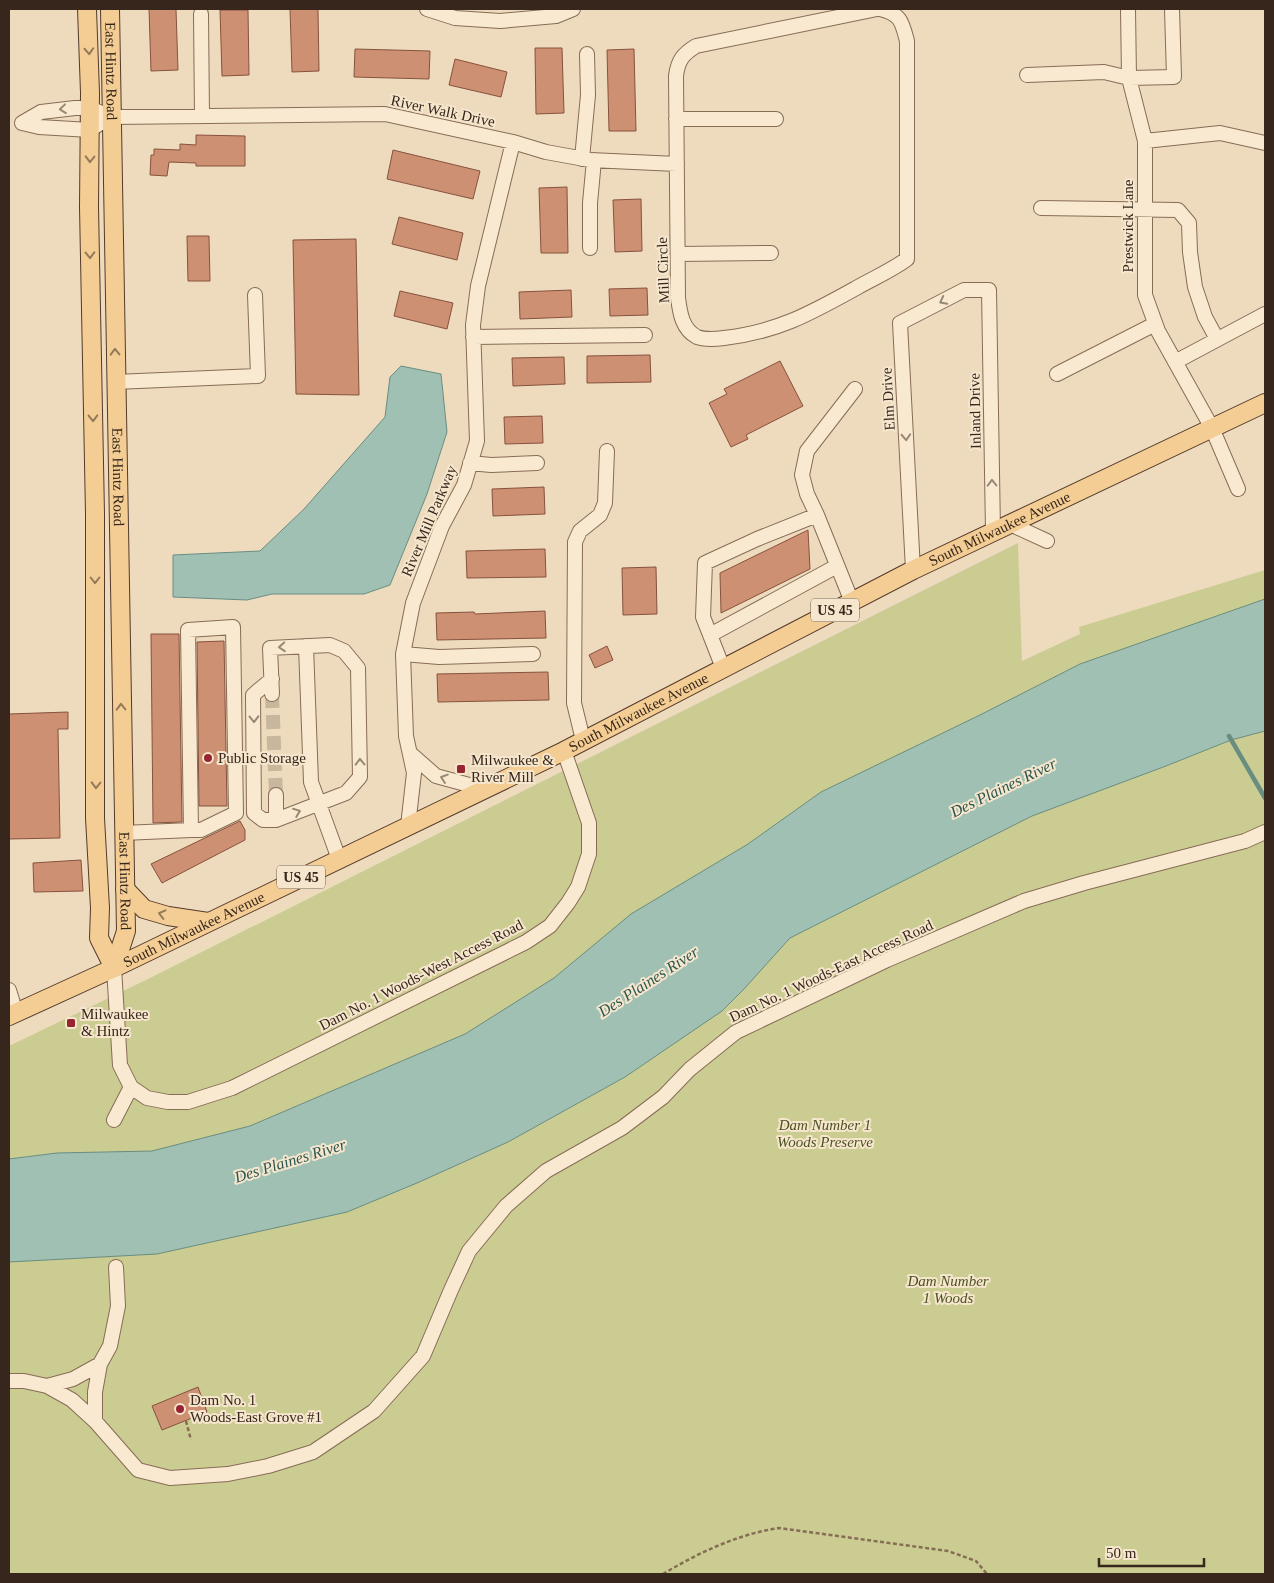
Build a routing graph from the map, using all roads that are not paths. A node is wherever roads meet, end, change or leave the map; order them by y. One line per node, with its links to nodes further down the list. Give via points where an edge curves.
1 (87, 9): 12 (main road, East Hintz Road, one-way to 12)
2 (110, 9): 14 (main road, East Hintz Road)
3 (427, 9): 4 (street, via 455,18 500,20 556,16)
4 (572, 9)
5 (878, 9): 15 (street, Mill Circle, via 696,46 683,54 677,66); 27 (street, Mill Circle, via 891,11 902,22 907,41 907,259 804,317 765,331 714,339 699,338 684,323 678,298)
6 (1128, 9): 11 (street, Prestwick Lane)
7 (1172, 9): 11 (street, via 1174,77)
8 (200, 14): 13 (street)
9 (587, 54): 21 (street)
10 (1027, 75): 11 (street, via 1104,72)
11 (1129, 78): 18 (street, Prestwick Lane)
12 (90, 108): 14 (street); 17 (main road, East Hintz Road); 17 (street, one-way to 17, via 41,112 22,123)
13 (202, 116): 14 (street, River Walk Drive); 19 (street, River Walk Drive, via 385,114)
14 (110, 117): 17 (street); 37 (main road, East Hintz Road, one-way to 14)
15 (676, 119): 16 (street); 22 (street, Mill Circle)
16 (776, 119)
17 (90, 130): 73 (main road, East Hintz Road, one-way to 73, via 99,938)
18 (1145, 141): 20 (street, via 1220,133); 24 (street, Prestwick Lane)
19 (513, 142): 21 (street, River Walk Drive); 33 (street, River Mill Parkway, via 478,286)
20 (1265, 143)
21 (588, 160): 22 (street, River Walk Drive); 25 (street)
22 (676, 164): 27 (street, Mill Circle)
23 (1041, 208): 24 (street)
24 (1145, 208): 31 (street, Prestwick Lane, via 1145,295); 34 (street, via 1178,210 1189,223 1195,287)
25 (590, 248)
26 (771, 253): 27 (street)
27 (678, 254)
28 (990, 290): 47 (street, Inland Drive, one-way to 28); 50 (street, Elm Drive, one-way to 50, via 964,290 900,323)
29 (255, 295): 37 (street, via 258,376)
30 (1265, 314): 34 (street)
31 (1155, 324): 35 (street, Prestwick Lane); 36 (street)
32 (645, 335): 33 (street)
33 (473, 337): 42 (street, River Mill Parkway, via 477,442)
34 (1217, 339): 35 (street)
35 (1175, 362): 40 (street, Prestwick Lane)
36 (1057, 374)
37 (115, 382): 69 (main road, East Hintz Road, one-way to 37)
38 (855, 389): 45 (street, via 807,451 802,475)
39 (1265, 403): 40 (main road, South Milwaukee Avenue / US 45)
40 (1212, 428): 44 (street, Prestwick Lane); 46 (main road, South Milwaukee Avenue / US 45)
41 (607, 451): 59 (street, via 605,503 600,516 580,532 575,542 574,703)
42 (470, 463): 43 (street); 54 (street, River Mill Parkway, via 464,485 442,526 413,603)
43 (537, 463)
44 (1238, 489)
45 (817, 515): 49 (street); 52 (street, via 704,563 703,617)
46 (1010, 524): 47 (main road, South Milwaukee Avenue / US 45); 48 (street)
47 (993, 532): 50 (main road, South Milwaukee Avenue / US 45)
48 (1047, 541)
49 (837, 566): 51 (street); 52 (street)
50 (913, 570): 51 (main road, South Milwaukee Avenue / US 45)
51 (852, 602): 56 (main road, South Milwaukee Avenue / US 45)
52 (710, 635): 56 (street)
53 (306, 646): 57 (street, one-way to 57, via 270,648); 64 (street, via 311,782); 64 (street, one-way to 53, via 346,793 360,777 358,668 344,651 330,645)
54 (403, 654): 55 (street, via 439,657); 61 (street, River Mill Parkway, via 406,736)
55 (533, 654)
56 (723, 668): 59 (main road, South Milwaukee Avenue / US 45)
57 (272, 679): 58 (street); 65 (street, one-way to 65, via 253,695 254,813 263,820)
58 (272, 694)
59 (583, 740): 60 (main road, South Milwaukee Avenue / US 45)
60 (564, 750): 62 (main road, South Milwaukee Avenue / US 45); 76 (street, Dam No. 1 Woods-West Access Road, via 589,823 589,854 578,887 550,926 526,942 232,1088 188,1102 168,1102 147,1098)
61 (411, 754): 62 (street, one-way to 61, via 436,776); 66 (street, River Mill Parkway, via 414,772)
62 (484, 789): 66 (main road, South Milwaukee Avenue / US 45)
63 (276, 796): 65 (street)
64 (318, 804): 65 (street, one-way to 64); 70 (street)
65 (276, 820)
66 (408, 826): 70 (main road, South Milwaukee Avenue / US 45)
67 (191, 830): 67 (street, via 201,830 236,813 234,627 188,630); 69 (street)
68 (1265, 832): 82 (street, Dam No. 1 Woods-East Access Road, via 1245,841 1024,901 887,960 736,1032 690,1069 663,1097 622,1128 546,1171 506,1206 469,1251 423,1356 374,1411 313,1452 228,1474 170,1478 138,1470)
69 (123, 833): 71 (main road, East Hintz Road)
70 (339, 859): 72 (main road, South Milwaukee Avenue / US 45)
71 (125, 889): 72 (main road, one-way to 71, via 144,909); 73 (main road, East Hintz Road, via 126,930)
72 (208, 922): 73 (main road, South Milwaukee Avenue / US 45)
73 (114, 968): 75 (main road, South Milwaukee Avenue / US 45); 76 (street, via 120,1065)
74 (9, 990): 75 (street)
75 (12, 1014)
76 (131, 1087): 77 (street)
77 (114, 1120)
78 (116, 1267): 79 (street, via 118,1306 110,1346)
79 (100, 1364): 81 (street, Dam No. 1 Woods-East Access Road, via 73,1379); 82 (street, via 95,1392)
80 (9, 1381): 81 (street, Dam No. 1 Woods-East Access Road)
81 (47, 1386): 82 (street, Dam No. 1 Woods-East Access Road, via 72,1400)
82 (95, 1421)

